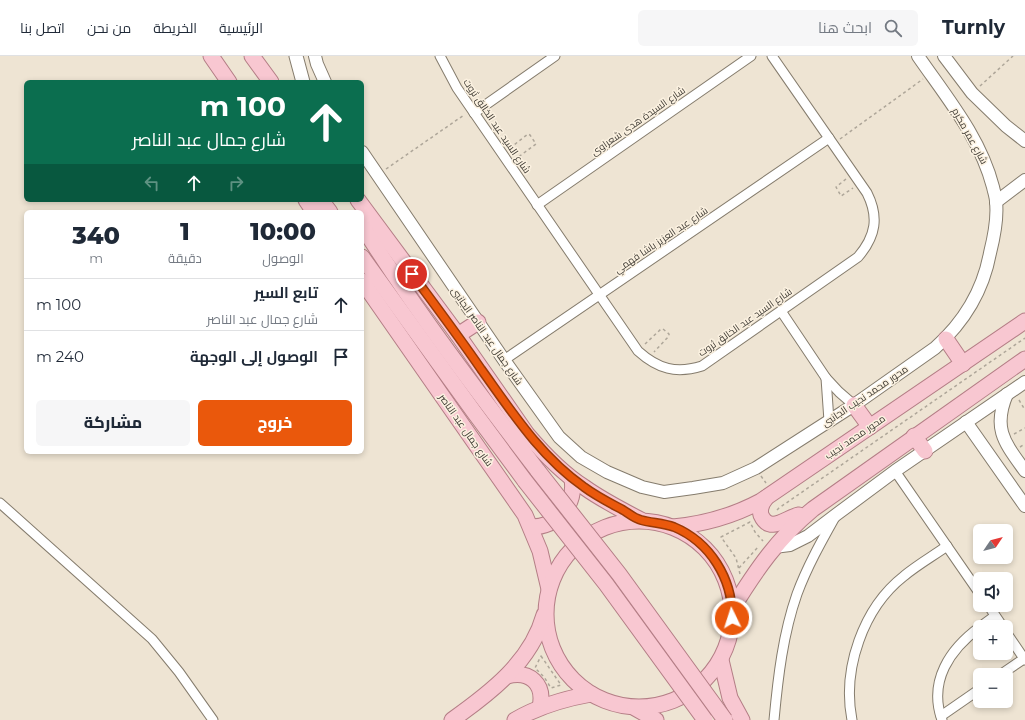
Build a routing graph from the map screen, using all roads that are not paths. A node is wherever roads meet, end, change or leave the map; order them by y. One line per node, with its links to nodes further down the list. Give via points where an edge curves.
1 (211, 56): 11 (main road)
2 (252, 56): 12 (main road)
3 (296, 56): 13 (main road)
4 (315, 56): 14 (street)
5 (440, 56): 15 (street, شارع السيد عبد الخالق ثروت, via 456,88)
6 (555, 56): 15 (street)
7 (751, 56): 22 (street, شارع السيدة هدى شعراوى)
8 (772, 56): 17 (street, شارع السيد عبد الخالق ثروت)
9 (918, 56): 21 (street, شارع عمر مكرم, via 964,121 977,144 988,169)
10 (944, 56): 16 (street, via 972,93 1006,126)
11 (228, 80)
12 (270, 80)
13 (302, 80)
14 (324, 80)
15 (473, 111): 22 (street, شارع السيد عبد الخالق ثروت)
16 (1025, 140)
17 (832, 141): 26 (street, شارع عبد العزيز باشا فهمي); 27 (street, شارع السيد عبد الخالق ثروت, via 868,193 874,215 873,232 866,248 858,257)
18 (364, 155): 29 (street, شارع جمال عبد الناصر الجانبى)
19 (1025, 180): 21 (street)
20 (359, 202): 30 (main road)
21 (996, 202): 31 (street, محور محمد نجيب الجانبى, via 992,243 981,285 972,304)
22 (537, 205): 26 (street, شارع السيد عبد الخالق ثروت)
23 (364, 229): 85 (main road, bridge, via 434,332 619,574)
24 (364, 260): 83 (main road, bridge, via 525,481 606,584)
25 (364, 284): 55 (main road, شارع جمال عبد الناصر)
26 (600, 295): 27 (street, شارع السيد عبد الخالق ثروت, via 638,351 647,360 668,369 679,370 702,366); 33 (street, شارع عبد العزيز باشا فهمي)
27 (781, 311): 35 (street)
28 (1025, 321): 34 (main road, محور محمد نجيب)
29 (478, 322): 30 (main road); 33 (street, شارع جمال عبد الناصر الجانبى)
30 (458, 335): 46 (main road, via 527,434 548,458)
31 (946, 339): 34 (main road); 38 (street, محور محمد نجيب الجانبى)
32 (1025, 359): 42 (main road)
33 (504, 360): 47 (street, شارع جمال عبد الناصر الجانبى, via 559,437 581,457)
34 (963, 364): 41 (main road, محور محمد نجيب)
35 (826, 378): 38 (street); 39 (street)
36 (1025, 382): 37 (street)
37 (1006, 394): 40 (street); 45 (street, via 1000,419 1002,432 1007,446)
38 (854, 405): 39 (street, محور محمد نجيب الجانبى); 41 (main road)
39 (830, 421): 47 (street, محور محمد نجيب الجانبى, via 756,468 723,483 664,492)
40 (966, 422): 43 (street); 48 (street)
41 (870, 427): 49 (main road, محور محمد نجيب)
42 (914, 436): 43 (main road); 53 (main road)
43 (925, 451): 44 (street)
44 (895, 471): 52 (street); 57 (street)
45 (1025, 472)
46 (572, 478): 54 (main road); 55 (main road, via 572,499 566,511 550,524)
47 (642, 487)
48 (1021, 492): 51 (street)
49 (766, 498): 53 (main road, via 760,511 768,522 777,525 795,516); 56 (main road, محور محمد نجيب, via 720,518)
50 (0, 503): 79 (street, via 152,639)
51 (1025, 506)
52 (836, 514): 58 (street, via 800,541); 86 (street, via 808,566 797,593 786,630)
53 (806, 515): 58 (main road, via 794,524)
54 (641, 520): 56 (main road); 60 (main road, via 610,525 583,539 562,561)
55 (531, 527): 60 (main road, شارع جمال عبد الناصر)
56 (673, 527): 62 (main road, via 689,535 715,559 730,591)
57 (947, 546): 59 (street); 87 (street, via 904,576 888,592 864,628 852,670)
58 (774, 547): 62 (main road)
59 (973, 584)
60 (549, 589): 61 (main road)
61 (546, 608): 72 (main road, via 532,643 520,662); 73 (main road, via 549,637 557,657 568,675)
62 (732, 609): 70 (main road, via 732,626)
63 (992, 612): 64 (street)
64 (995, 616): 65 (street); 66 (street)
65 (990, 620)
66 (998, 620)
67 (973, 632): 78 (street, via 955,649 940,680 938,697)
68 (1013, 642): 69 (street)
69 (1025, 658): 71 (street)
70 (721, 660): 76 (main road, via 702,683 684,696 663,704); 77 (main road, via 726,686)
71 (1010, 668)
72 (506, 676): 75 (main road, via 523,674 537,684 542,699); 80 (main road)
73 (591, 694): 75 (main road); 76 (main road, via 611,703)
74 (973, 694): 78 (street)
75 (540, 707): 81 (main road)
76 (634, 707): 82 (main road)
77 (739, 715): 84 (main road, via 721,715)
78 (942, 718)
79 (213, 720)
80 (452, 720)
81 (515, 720)
82 (656, 720)
83 (705, 720)
84 (714, 720)
85 (725, 720)
86 (774, 720)
87 (852, 720)

